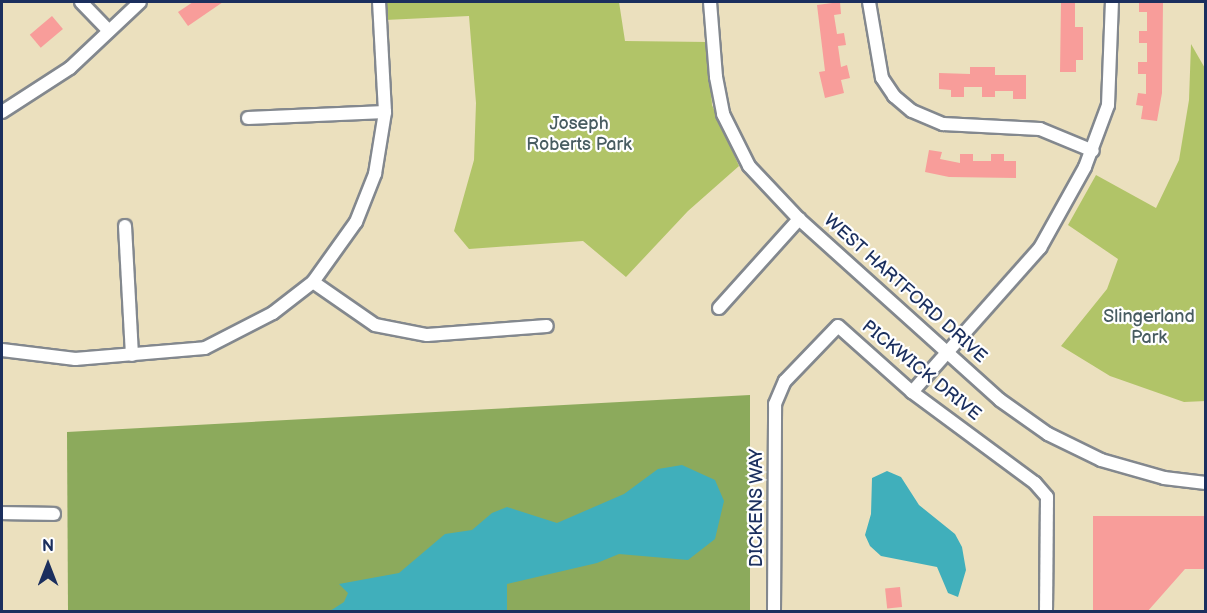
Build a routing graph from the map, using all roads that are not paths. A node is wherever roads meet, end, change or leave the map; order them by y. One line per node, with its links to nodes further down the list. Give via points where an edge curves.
1 (81, 2): 7 (street)
2 (140, 2): 7 (street)
3 (379, 2): 9 (street)
4 (710, 2): 12 (street, WEST HARTFORD DRIVE, via 716,77 731,134 754,172)
5 (869, 2): 11 (street, via 882,78 894,96 912,111 943,124 1040,129)
6 (1112, 2): 11 (street, via 1108,105)
7 (109, 31): 8 (street, via 70,68)
8 (2, 112)
9 (385, 112): 10 (street); 14 (street, via 375,174 356,222)
10 (248, 118)
11 (1093, 151): 18 (street, via 1040,248)
12 (800, 219): 15 (street); 18 (street, WEST HARTFORD DRIVE)
13 (125, 226): 19 (street)
14 (313, 282): 16 (street, via 375,325 427,335); 19 (street, via 273,314 205,348)
15 (719, 308)
16 (547, 326)
17 (2, 350): 19 (street, via 75,359)
18 (947, 352): 20 (street); 22 (street, WEST HARTFORD DRIVE, via 1000,400 1065,444 1146,473)
19 (132, 355)
20 (912, 392): 21 (street, PICKWICK DRIVE, via 837,326 785,381); 26 (street, PICKWICK DRIVE, via 1035,483 1047,497)
21 (775, 404): 25 (street, DICKENS WAY)
22 (1206, 483)
23 (2, 513): 24 (street)
24 (54, 514)
25 (774, 612)
26 (1046, 612)

